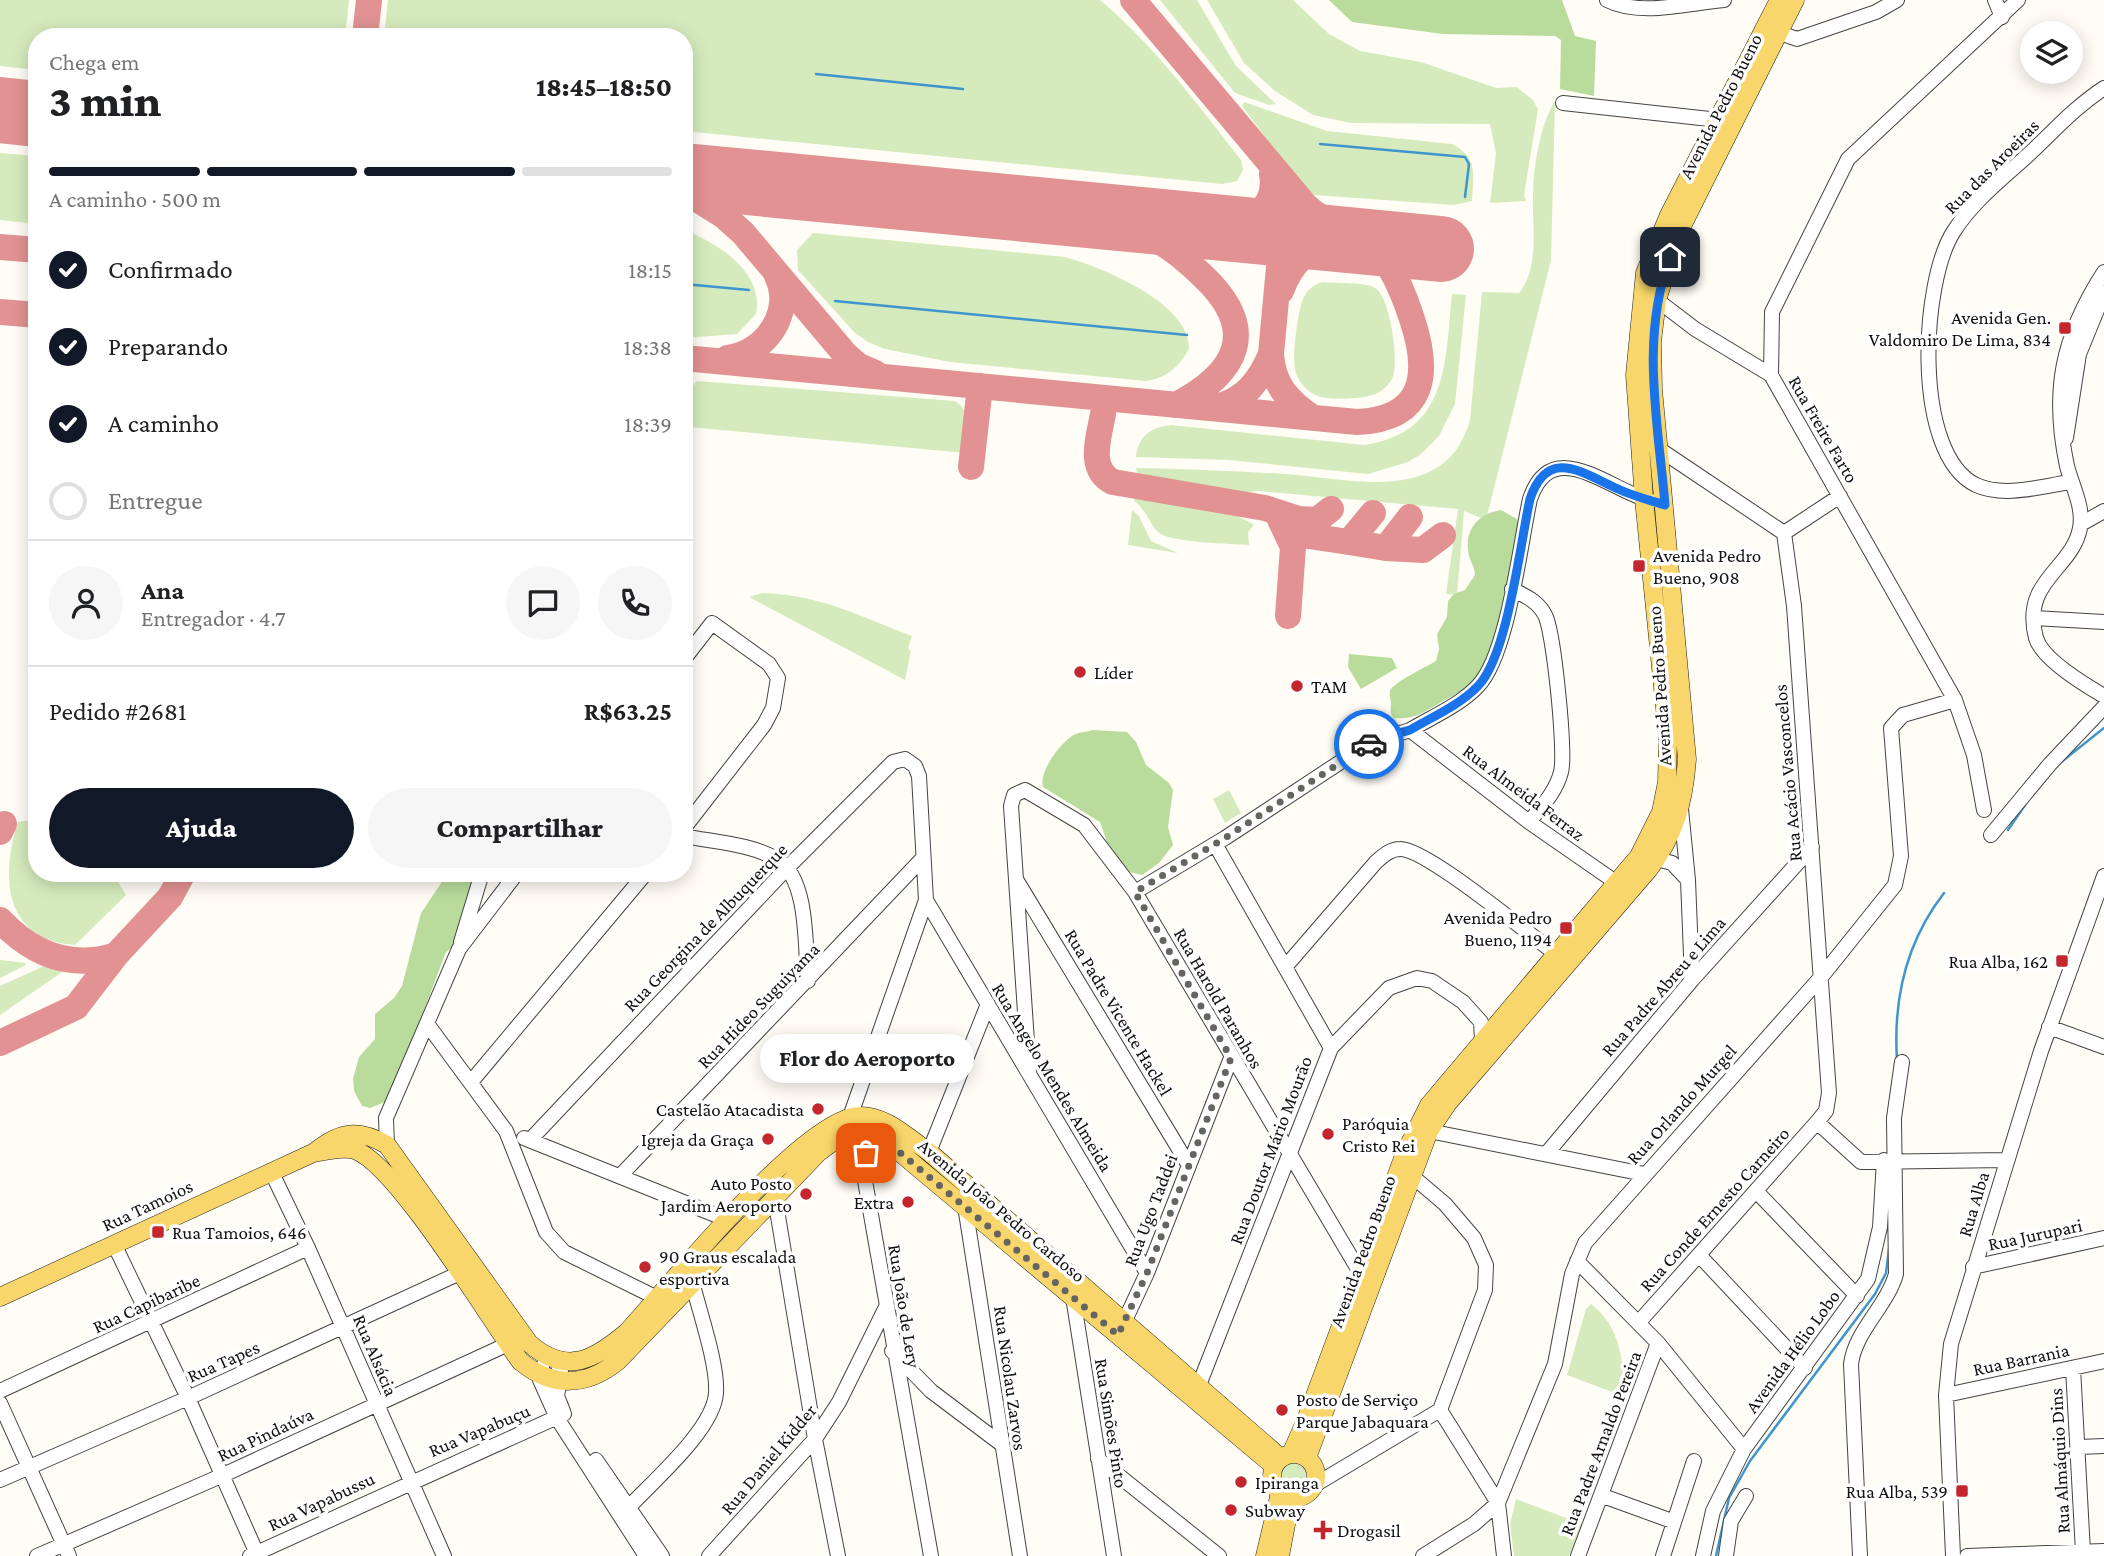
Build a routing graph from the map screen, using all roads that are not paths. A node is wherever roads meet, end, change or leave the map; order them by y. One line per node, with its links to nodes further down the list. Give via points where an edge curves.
1 (1607, 0): 2 (street, via 1630,8)
2 (1724, 0)
3 (1779, 0): 14 (main road, Avenida Pedro Bueno)
4 (1795, 0): 9 (main road, Avenida Pedro Bueno)
5 (1897, 0): 9 (street, via 1876,12 1797,39)
6 (1995, 0): 8 (street)
7 (2018, 0): 8 (street, Rua Freire Farto)
8 (2002, 17): 20 (street, Rua Freire Farto, via 1848,159 1772,312)
9 (1780, 33): 17 (main road, Avenida Pedro Bueno, via 1678,234)
10 (2104, 88): 13 (street, Rua das Aroeiras)
11 (2104, 97): 13 (street, Rua das Aroeiras)
12 (1563, 103): 14 (street)
13 (2078, 105): 26 (street, Rua das Aroeiras, via 1954,231 1934,278 1927,355 1936,421 1945,448 1964,476 1976,485 2008,491)
14 (1718, 120): 18 (main road, Avenida Pedro Bueno, via 1651,253 1645,273)
15 (2104, 272): 22 (street, via 2082,312 2064,366 2058,418)
16 (2104, 293): 22 (street, via 2079,354)
17 (1657, 300): 18 (main road, Avenida Pedro Bueno); 19 (street)
18 (1646, 328): 19 (street, via 1675,321); 21 (main road, Avenida Pedro Bueno, via 1635,375); 23 (main road, Avenida Pedro Bueno)
19 (1695, 329): 20 (street)
20 (1771, 375): 27 (street, Rua Freire Farto)
21 (1640, 437): 23 (street); 28 (main road, Avenida Pedro Bueno)
22 (2064, 449): 26 (street)
23 (1660, 450): 24 (street); 25 (main road, Avenida Pedro Bueno)
24 (1688, 469): 25 (street, via 1672,467); 32 (street)
25 (1662, 473): 29 (main road, Avenida Pedro Bueno)
26 (2071, 482): 31 (street)
27 (1840, 496): 32 (street); 38 (street, Rua Freire Farto)
28 (1644, 499): 29 (street); 33 (street, via 1572,467 1549,470 1534,486); 58 (main road, Avenida Pedro Bueno, via 1668,737 1667,782 1653,832)
29 (1665, 505): 41 (main road, Avenida Pedro Bueno, via 1687,759)
30 (2104, 511): 31 (street)
31 (2081, 524): 34 (street, via 2072,546 2045,579)
32 (1784, 533): 48 (street, Rua Acácio Vasconcelos)
33 (1512, 589): 40 (street, via 1487,675 1464,698); 44 (street, via 1538,605 1551,631 1561,746 1558,782)
34 (2034, 618): 35 (street); 37 (street, via 2037,642 2073,677)
35 (2104, 622)
36 (693, 648): 43 (street, via 712,624 769,664 778,678 773,708 764,725)
37 (2104, 696)
38 (1955, 700): 42 (street, Rua Freire Farto, via 1974,755); 65 (street, Rua Orlando Murgel, via 1903,715 1893,723 1899,874 1882,904)
39 (2104, 707): 45 (street)
40 (1410, 730): 44 (street, Rua Almeida Ferraz); 47 (street, via 1386,732)
41 (1681, 809): 50 (main road, Avenida Pedro Bueno); 53 (street)
42 (1984, 810)
43 (693, 816)
44 (1529, 822): 58 (street, Rua Almeida Ferraz)
45 (1991, 835)
46 (693, 838): 51 (street, via 762,853)
47 (1215, 844): 59 (street); 64 (street)
48 (1812, 847): 65 (street, Rua Acácio Vasconcelos); 66 (street, Rua Padre Abreu e Lima)
49 (922, 859): 51 (street, Rua Georgina de Albuquerque, via 919,776 905,759 893,762); 60 (street); 67 (street, Rua Hideo Suguiyama)
50 (1657, 859): 53 (street, via 1672,863); 87 (main road, Avenida Pedro Bueno)
51 (787, 868): 67 (street, via 801,899); 91 (street, Rua Georgina de Albuquerque)
52 (1016, 880): 59 (street, Rua Harold Paranhos, via 1011,806 1014,795 1025,790 1084,825); 68 (street); 102 (street, Rua Padre Vicente Hackel)
53 (1688, 880): 66 (street)
54 (2103, 880): 61 (street, Rua Alba)
55 (479, 882): 62 (street)
56 (510, 882): 62 (street)
57 (638, 882): 81 (street)
58 (1617, 883): 63 (main road, Avenida Pedro Bueno)
59 (1135, 892): 78 (street, Rua Harold Paranhos)
60 (926, 900): 69 (street, Rua Angelo Mendes Almeida); 82 (street)
61 (2099, 903): 72 (street, Rua Alba)
62 (459, 949): 71 (street)
63 (1558, 955): 64 (street, via 1431,862 1400,849 1376,862); 75 (main road, Avenida Pedro Bueno)
64 (1286, 966): 77 (street)
65 (1822, 976): 84 (street, Rua Acácio Vasconcelos, via 1829,1093 1826,1111); 104 (street, Rua Orlando Murgel)
66 (1692, 980): 96 (street, Rua Padre Abreu e Lima)
67 (808, 981): 105 (street, Rua Hideo Suguiyama)
68 (1024, 1003): 70 (street, via 1016,1016); 73 (street)
69 (988, 1004): 70 (street, Rua Angelo Mendes Almeida); 94 (street)
70 (996, 1018): 74 (street, Rua Angelo Mendes Almeida)
71 (428, 1025): 81 (street); 83 (street)
72 (2049, 1027): 76 (street); 100 (street, Rua Alba)
73 (1026, 1030): 74 (street); 80 (street)
74 (1009, 1038): 80 (street, Rua Angelo Mendes Almeida)
75 (1482, 1039): 77 (street, Rua Doutor Mário Mourão, via 1481,1022 1463,1002 1432,981 1417,978 1388,988); 124 (main road, Avenida Pedro Bueno, via 1417,1127)
76 (2104, 1047)
77 (1331, 1048): 85 (street, Rua Doutor Mário Mourão)
78 (1231, 1058): 86 (street, Rua Harold Paranhos); 102 (street, Rua Ugo Taddei)
79 (1902, 1062): 99 (street)
80 (1029, 1071): 123 (street, Rua Angelo Mendes Almeida)
81 (471, 1082): 88 (street)
82 (850, 1117): 94 (main road, Avenida João Pedro Cardoso, via 886,1122); 113 (main road, via 815,1134)
83 (386, 1118): 89 (street); 92 (street)
84 (1817, 1122): 101 (street); 110 (street, Rua Conde Ernesto Carneiro)
85 (1300, 1124): 86 (street); 97 (street, Rua Doutor Mário Mourão)
86 (1275, 1130): 97 (street, Rua Harold Paranhos)
87 (1429, 1130): 96 (street); 106 (main road, Avenida Pedro Bueno)
88 (506, 1131): 91 (street); 129 (street, via 555,1245)
89 (364, 1133): 92 (main road); 93 (main road, via 353,1140); 95 (main road, Rua Tamoios, via 338,1135)
90 (875, 1136): 111 (main road, via 862,1132 833,1140); 112 (main road, Avenida João Pedro Cardoso); 130 (street, Rua João de Lery, via 866,1153 864,1175)
91 (530, 1140): 105 (street)
92 (387, 1145): 98 (main road); 141 (main road, via 529,1343)
93 (350, 1149): 95 (main road, Rua Tamoios); 98 (main road)
94 (929, 1152): 135 (main road, Avenida João Pedro Cardoso)
95 (313, 1153): 103 (main road, Rua Tamoios)
96 (1546, 1153): 104 (street)
97 (1289, 1154): 107 (street, Rua Doutor Mário Mourão); 108 (street, Rua Harold Paranhos)
98 (369, 1158): 122 (main road, via 406,1198)
99 (1889, 1160): 100 (street); 101 (street); 109 (street, Avenida Hélio Lobo); 136 (street, via 1896,1274)
100 (2007, 1160): 121 (street, Rua Alba)
101 (1861, 1162): 109 (street)
102 (1188, 1164): 123 (street, Rua Ugo Taddei)
103 (271, 1171): 116 (main road, Rua Tamoios); 118 (street, Rua Alsácia)
104 (1644, 1174): 120 (street, Rua Orlando Murgel, via 1598,1225)
105 (620, 1176): 113 (street)
106 (1412, 1176): 157 (street, via 1465,1226 1486,1265 1485,1290); 165 (main road, Avenida Pedro Bueno)
107 (1278, 1184): 108 (street); 147 (street, Rua Doutor Mário Mourão)
108 (1306, 1184): 124 (street, Rua Harold Paranhos)
109 (1882, 1187): 126 (street, Avenida Hélio Lobo, via 1874,1264)
110 (1756, 1191): 119 (street, Rua Conde Ernesto Carneiro); 126 (street)
111 (775, 1198): 125 (main road); 152 (street)
112 (965, 1206): 114 (main road, Avenida João Pedro Cardoso); 117 (street, Rua Nicolau Zarvos)
113 (729, 1220): 129 (main road)
114 (999, 1235): 117 (street, via 981,1235); 128 (main road, Avenida João Pedro Cardoso)
115 (2104, 1238): 121 (street, Rua Jurupari)
116 (114, 1244): 127 (main road, Rua Tamoios); 132 (street)
117 (971, 1246): 160 (street, Rua Nicolau Zarvos)
118 (308, 1248): 132 (street, Rua Capibaribe); 134 (street, Rua Alsácia)
119 (1699, 1255): 133 (street, Rua Conde Ernesto Carneiro); 143 (street)
120 (1577, 1261): 133 (street); 177 (street, Rua Orlando Murgel, via 1555,1364)
121 (1973, 1267): 150 (street, Rua Alba, via 1951,1344)
122 (460, 1273): 134 (street, Rua Tapes); 139 (main road)
123 (1147, 1273): 135 (street, Rua Ugo Taddei)
124 (1361, 1274): 165 (main road, Avenida Pedro Bueno)
125 (692, 1281): 146 (main road, via 606,1371 579,1381); 178 (street, via 714,1373 712,1410 700,1430)
126 (1857, 1296): 131 (street, Avenida Hélio Lobo)
127 (0, 1297)
128 (1073, 1297): 135 (main road, Avenida João Pedro Cardoso); 164 (street, Rua Simões Pinto)
129 (657, 1298): 141 (main road, via 606,1350 574,1362)
130 (887, 1306): 137 (street, Rua Daniel Kidder); 140 (street, Rua João de Lery)
131 (1844, 1317): 136 (street); 143 (street, Avenida Hélio Lobo)
132 (152, 1322): 148 (street, Rua Capibaribe); 151 (street)
133 (1639, 1322): 138 (street)
134 (343, 1327): 151 (street, Rua Tapes); 153 (street, Rua Alsácia)
135 (1122, 1327): 147 (main road, Avenida João Pedro Cardoso); 165 (main road, Avenida João Pedro Cardoso)
136 (1862, 1331): 202 (street, via 1851,1364)
137 (875, 1334): 140 (street); 154 (street, Rua Daniel Kidder)
138 (1658, 1343): 163 (street); 175 (street, Rua Padre Arnaldo Pereira)
139 (508, 1344): 145 (main road, via 520,1361); 153 (street, Rua Pindaúva)
140 (892, 1351): 149 (street); 155 (street, Rua João de Lery)
141 (553, 1359): 145 (street); 146 (street, via 560,1368)
142 (2104, 1361): 144 (street, Rua Barrania)
143 (1805, 1368): 163 (street, Avenida Hélio Lobo)
144 (2073, 1368): 150 (street, Rua Barrania); 162 (street, Rua Almáquio Dins)
145 (539, 1374): 146 (main road); 158 (street, via 544,1394)
146 (560, 1380): 158 (street)
147 (1199, 1385): 165 (main road, Avenida João Pedro Cardoso)
148 (0, 1391)
149 (931, 1391): 155 (street, Rua João de Lery, via 913,1392); 160 (street)
150 (1946, 1395): 203 (street, Rua Alba)
151 (188, 1398): 167 (street, Rua Tapes); 169 (street)
152 (809, 1399): 154 (street, via 824,1405); 159 (street)
153 (376, 1402): 169 (street, Rua Pindaúva); 173 (street, Rua Alsácia)
154 (839, 1402): 159 (street, Rua Daniel Kidder)
155 (901, 1402): 183 (street, Rua João de Lery)
156 (0, 1403): 167 (street)
157 (1440, 1410): 172 (street); 177 (street)
158 (561, 1416): 173 (street, Rua Vapabuçu); 178 (street); 187 (street)
159 (815, 1439): 168 (street); 171 (street, Rua Daniel Kidder)
160 (1000, 1443): 191 (street, Rua Nicolau Zarvos)
161 (2104, 1446): 162 (street)
162 (2079, 1447): 182 (street, Rua Almáquio Dins)
163 (1744, 1449): 200 (street, Avenida Hélio Lobo, via 1713,1511)
164 (1098, 1459): 192 (street, Rua Simões Pinto); 193 (street)
165 (1288, 1459): 172 (main road); 174 (main road, via 1272,1479)
166 (1694, 1461): 179 (street)
167 (29, 1466): 170 (street, Rua Tapes); 180 (street)
168 (823, 1473): 171 (street, via 803,1464); 190 (street)
169 (221, 1476): 180 (street, Rua Pindaúva); 184 (street)
170 (0, 1480)
171 (780, 1480): 189 (street, Rua Daniel Kidder)
172 (1320, 1480): 174 (main road, via 1304,1496)
173 (409, 1482): 184 (street, Rua Vapabussu); 186 (street, Rua Alsácia)
174 (1286, 1496): 194 (main road); 195 (main road)
175 (1603, 1496): 179 (street); 198 (street, Rua Padre Arnaldo Pereira)
176 (1746, 1496): 201 (street, via 1731,1521)
177 (1498, 1503): 196 (street, Rua Orlando Murgel); 197 (street)
178 (628, 1508): 188 (street)
179 (1672, 1521): 199 (street)
180 (66, 1550): 185 (street, Rua Pindaúva)
181 (2104, 1551): 182 (street)
182 (2083, 1552): 204 (street)
183 (927, 1554)
184 (254, 1555)
185 (37, 1556)
186 (443, 1556)
187 (646, 1556)
188 (662, 1556)
189 (709, 1556)
190 (838, 1556)
191 (1020, 1556)
192 (1114, 1556)
193 (1219, 1556)
194 (1265, 1556)
195 (1280, 1556)
196 (1423, 1556)
197 (1504, 1556)
198 (1578, 1556)
199 (1662, 1556)
200 (1703, 1556)
201 (1726, 1556)
202 (1860, 1556)
203 (1953, 1556)
204 (1968, 1556)

